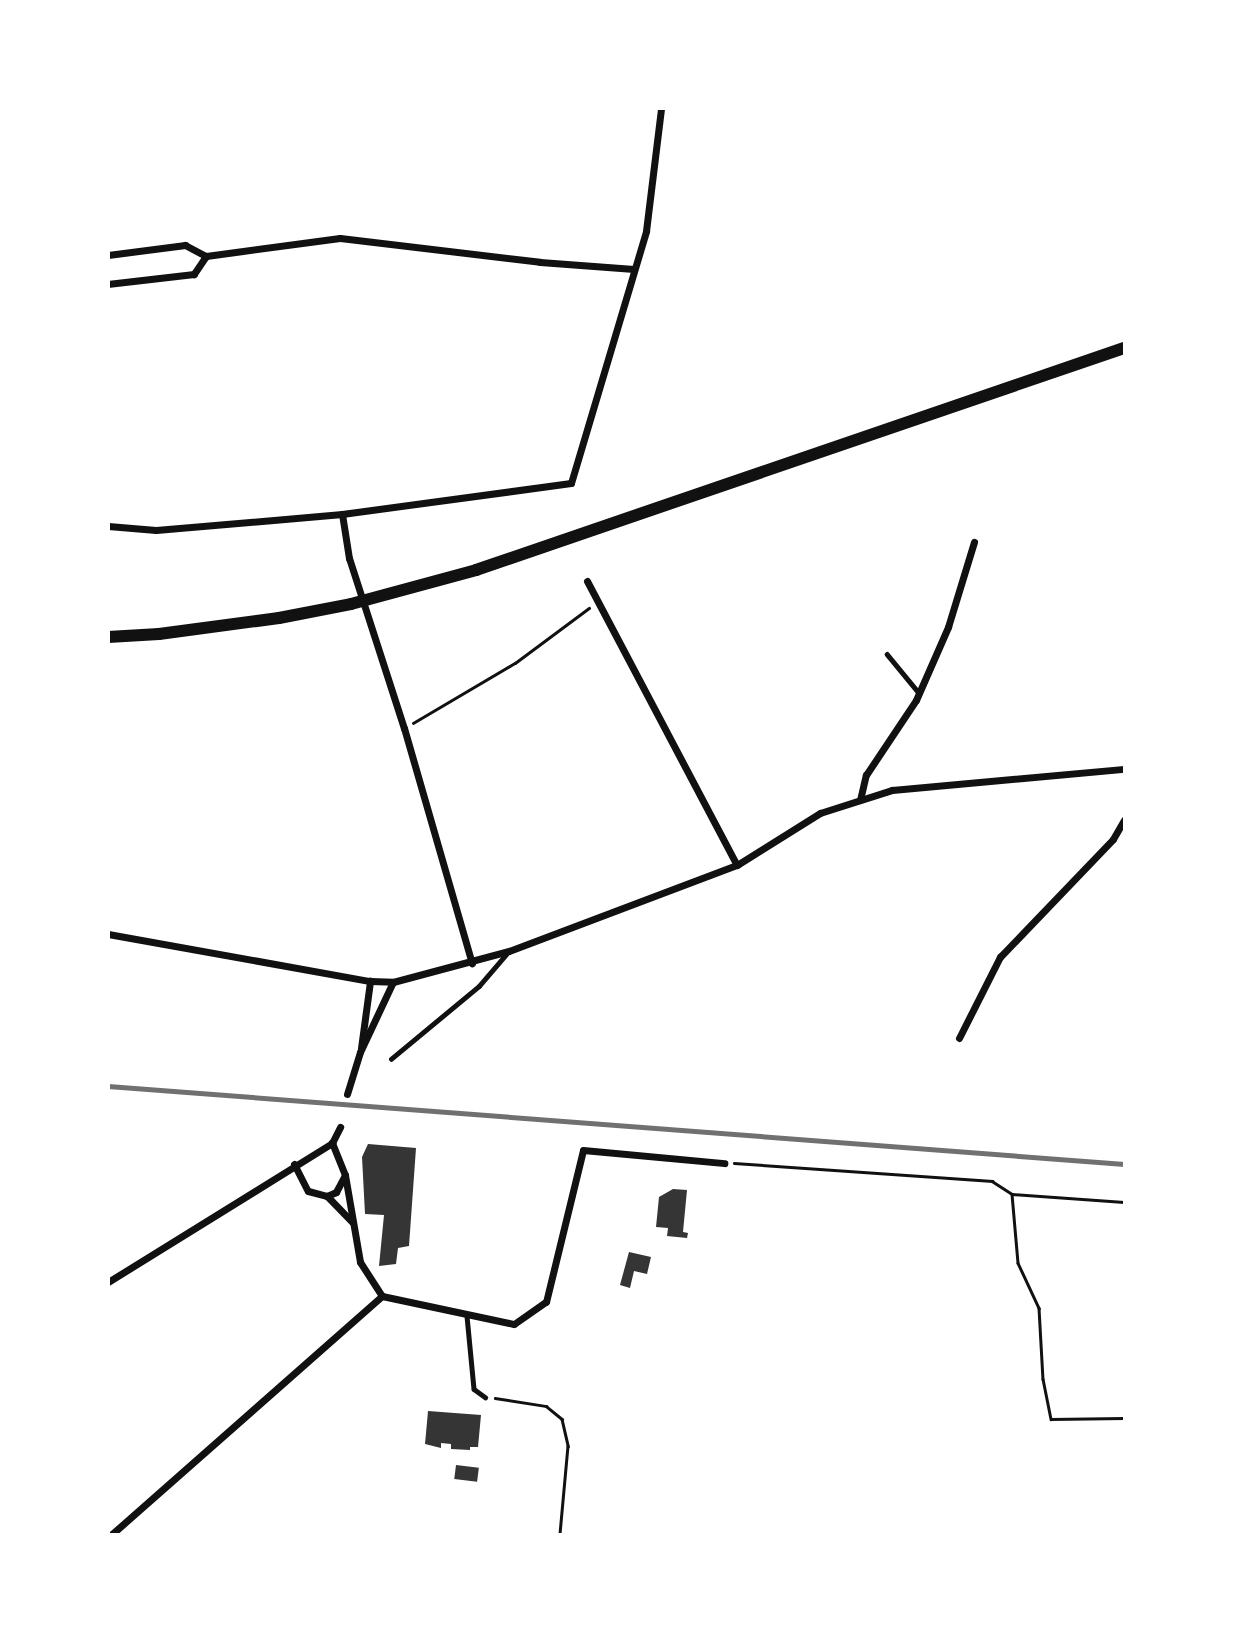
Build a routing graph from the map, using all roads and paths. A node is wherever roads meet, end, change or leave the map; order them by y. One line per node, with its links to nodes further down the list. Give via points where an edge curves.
1 (661, 108): 4 (street, via 646,231)
2 (108, 255): 3 (street, via 186,244)
3 (206, 256): 4 (street, via 340,238); 5 (street, via 194,274)
4 (634, 269): 7 (street, via 571,483)
5 (108, 284)
6 (1125, 348): 12 (main road, via 475,570 351,604 279,618)
7 (342, 514): 8 (street, via 156,530); 15 (street, via 349,558)
8 (108, 526)
9 (974, 542): 14 (street, via 948,627)
10 (587, 581): 11 (street)
11 (598, 601): 15 (path, via 515,663); 19 (street)
12 (108, 637)
13 (887, 654): 14 (lane)
14 (919, 693): 17 (street, via 866,775)
15 (404, 728): 22 (street)
16 (1125, 769): 17 (street, via 892,790)
17 (860, 800): 19 (street, via 820,813)
18 (1125, 820): 25 (street, via 1113,839 1000,957)
19 (737, 865): 21 (street)
20 (108, 934): 23 (street)
21 (509, 951): 22 (street); 27 (lane, via 479,986)
22 (472, 963): 24 (street)
23 (370, 981): 24 (street); 26 (street)
24 (393, 982): 26 (street)
25 (958, 1038)
26 (360, 1052): 28 (street)
27 (391, 1059)
28 (347, 1094)
29 (340, 1127): 30 (street)
30 (332, 1143): 32 (street); 33 (street)
31 (724, 1163): 34 (path, via 992,1181); 40 (street, via 583,1150 546,1302 514,1324)
32 (294, 1164): 35 (street, via 308,1191); 38 (street)
33 (345, 1175): 35 (street, via 342,1185); 37 (street)
34 (1012, 1194): 36 (path); 42 (path, via 1018,1264 1039,1308 1043,1378 1051,1419)
35 (327, 1196): 37 (street)
36 (1125, 1202)
37 (352, 1222): 39 (street, via 360,1262)
38 (108, 1282)
39 (382, 1296): 40 (street); 43 (street)
40 (467, 1316): 41 (lane, via 474,1389)
41 (485, 1397): 44 (path, via 546,1406 562,1419 568,1446)
42 (1125, 1418)
43 (112, 1535)
44 (560, 1535)

